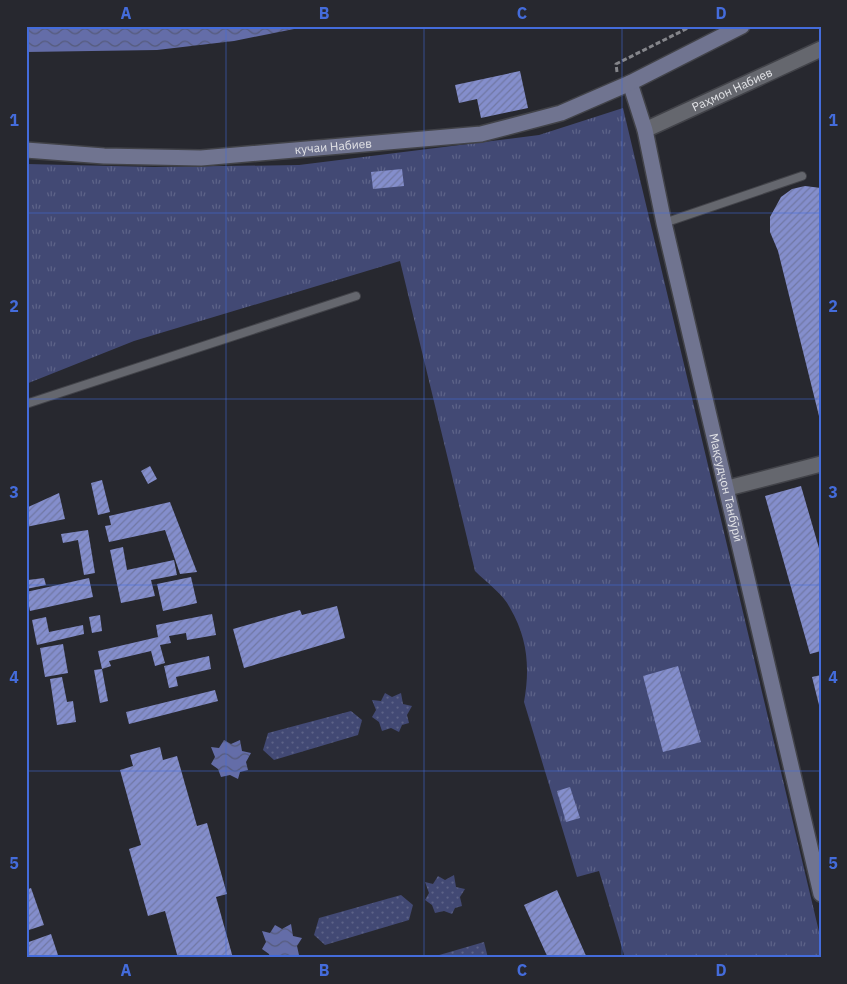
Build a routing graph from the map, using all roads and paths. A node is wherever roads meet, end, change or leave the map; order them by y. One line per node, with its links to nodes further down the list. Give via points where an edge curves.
1 (692, 26): 4 (path, via 616,64)
2 (742, 26): 4 (main road, кучаи Набиев)
3 (821, 49): 5 (street, Раҳмон Набиев)
4 (625, 85): 5 (main road, Мақсудҷон Танбӯрӣ); 6 (main road, кучаи Набиев, via 561,113 481,134 201,158)
5 (645, 130): 8 (main road, Мақсудҷон Танбӯрӣ)
6 (26, 150)
7 (802, 176): 8 (lane)
8 (664, 222): 12 (main road, Мақсудҷон Танбӯрӣ)
9 (356, 296): 10 (lane)
10 (26, 404)
11 (821, 464): 12 (street)
12 (728, 488): 13 (main road, Мақсудҷон Танбӯрӣ)
13 (821, 894)

